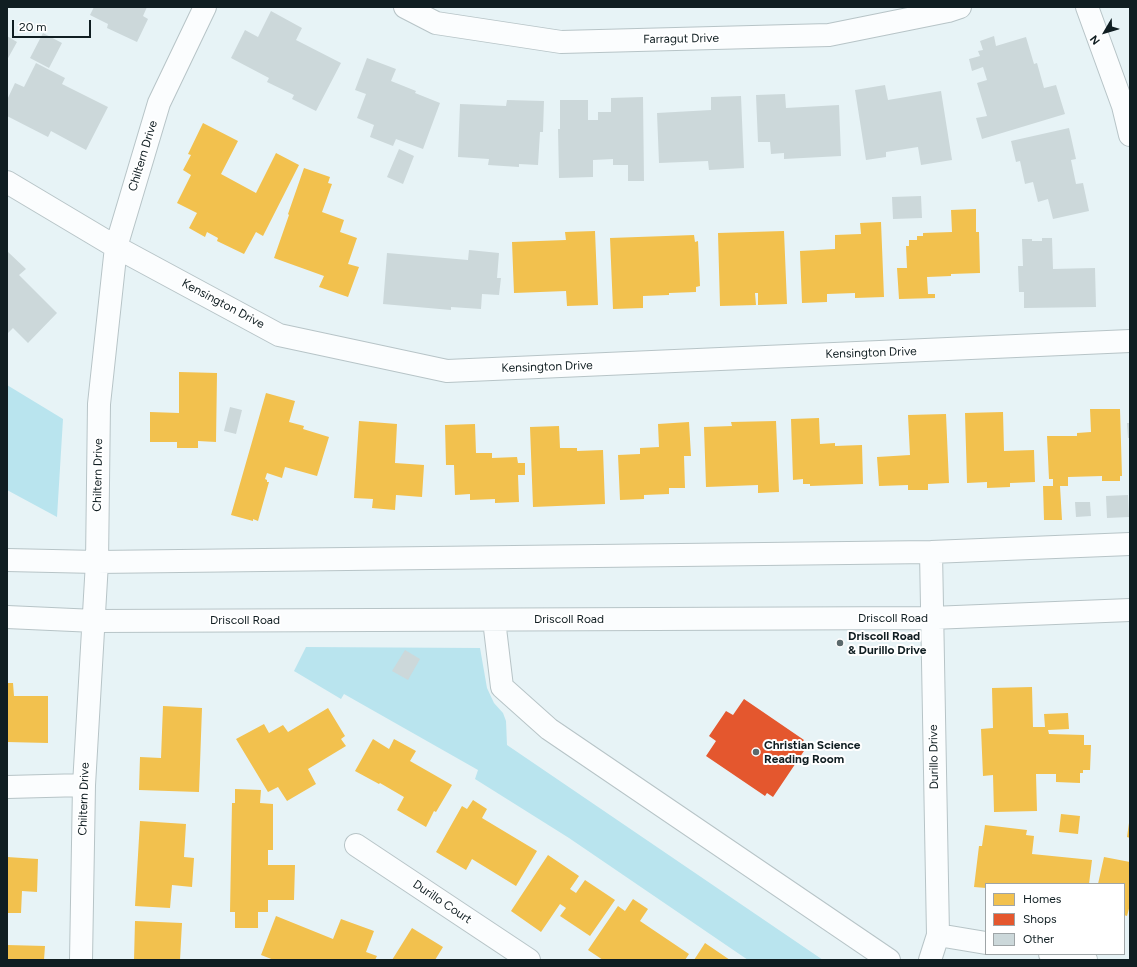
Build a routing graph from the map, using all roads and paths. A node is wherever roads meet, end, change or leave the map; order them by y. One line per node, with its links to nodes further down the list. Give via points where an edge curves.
1 (205, 7): 7 (street, Chiltern Drive, via 159,103)
2 (406, 7): 3 (street, Farragut Drive, via 436,23 560,42 828,35)
3 (960, 7)
4 (1087, 7): 5 (street, via 1123,106)
5 (1130, 136)
6 (7, 182): 7 (street, Kensington Drive)
7 (116, 247): 8 (street, Kensington Drive, via 279,335 447,371); 12 (street, Chiltern Drive, via 99,404)
8 (1130, 342)
9 (1130, 544): 10 (street)
10 (931, 552): 12 (street); 15 (street, Durillo Drive)
11 (7, 560): 12 (street)
12 (97, 562): 17 (street, Chiltern Drive)
13 (1130, 610): 15 (street, Driscoll Road)
14 (7, 617): 17 (street, Driscoll Road)
15 (931, 618): 16 (street, Driscoll Road); 21 (street, Durillo Drive)
16 (494, 620): 17 (street, Driscoll Road); 26 (street, via 502,687 549,729)
17 (95, 621): 18 (street, Chiltern Drive)
18 (84, 785): 19 (street); 24 (street, Chiltern Drive)
19 (7, 787)
20 (356, 845): 25 (street, Durillo Court)
21 (938, 936): 22 (street); 27 (street, Durillo Drive)
22 (985, 944)
23 (1056, 955): 28 (street)
24 (81, 960)
25 (528, 960)
26 (889, 960)
27 (930, 960)
28 (1086, 960)

